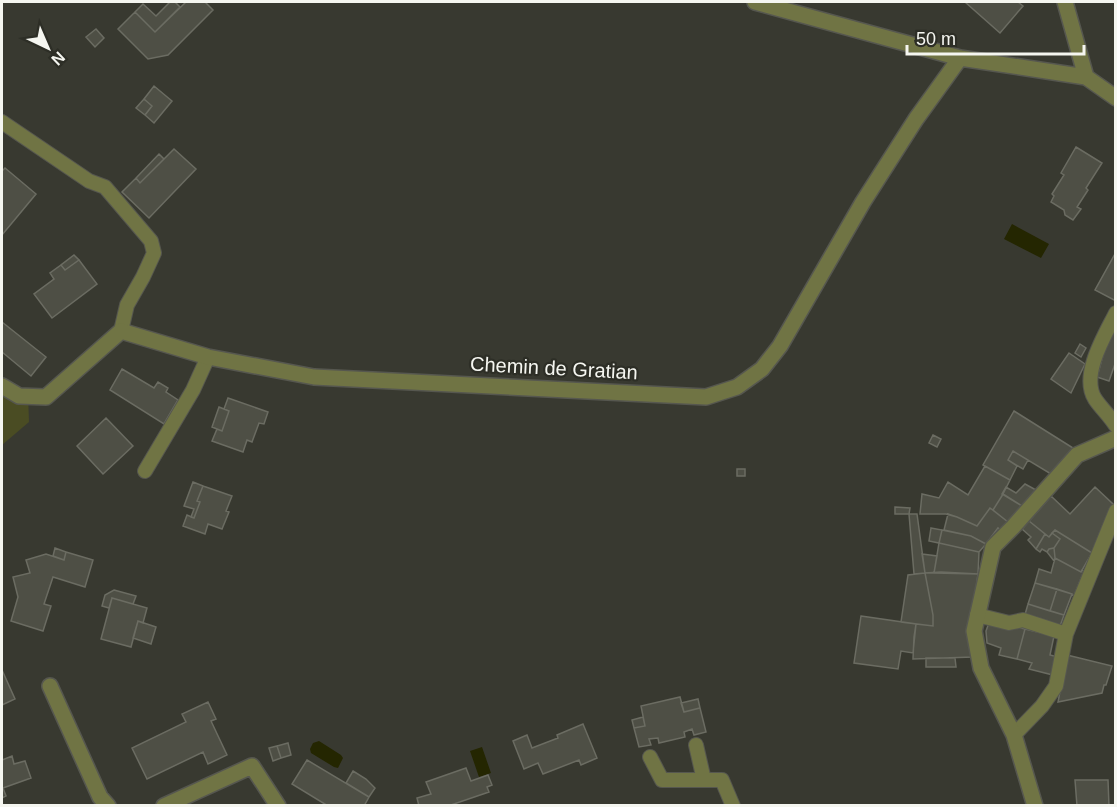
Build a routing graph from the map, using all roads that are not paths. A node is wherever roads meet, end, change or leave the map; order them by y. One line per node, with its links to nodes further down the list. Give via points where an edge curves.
1 (755, 2): 3 (street)
2 (1065, 2): 4 (street)
3 (960, 58): 4 (street); 9 (street, Chemin de Gratian, via 863,202 780,346 762,369 737,387 706,397 314,377)
4 (1086, 77): 5 (street)
5 (1116, 98)
6 (2, 122): 8 (lane, via 88,181 105,187 151,241 154,253 127,305)
7 (1116, 313): 11 (lane, via 1093,363 1090,379 1094,397)
8 (121, 331): 9 (street, Chemin de Gratian); 10 (street, via 46,397 19,396)
9 (208, 357): 13 (lane, via 194,390)
10 (2, 386)
11 (1116, 426)
12 (1116, 438): 15 (street, via 1077,455 993,547)
13 (145, 471)
14 (1116, 511): 16 (lane)
15 (977, 615): 16 (lane, via 1009,623 1023,620); 18 (street, via 974,631 981,668)
16 (1065, 634): 18 (lane, via 1056,686)
17 (50, 686): 22 (street, via 100,797)
18 (1014, 735): 26 (street)
19 (696, 745): 21 (lane)
20 (650, 756): 21 (lane, via 662,780)
21 (704, 780): 25 (lane, via 722,780)
22 (108, 806)
23 (164, 806): 24 (street, via 252,766)
24 (278, 806)
25 (733, 806)
26 (1035, 806)

